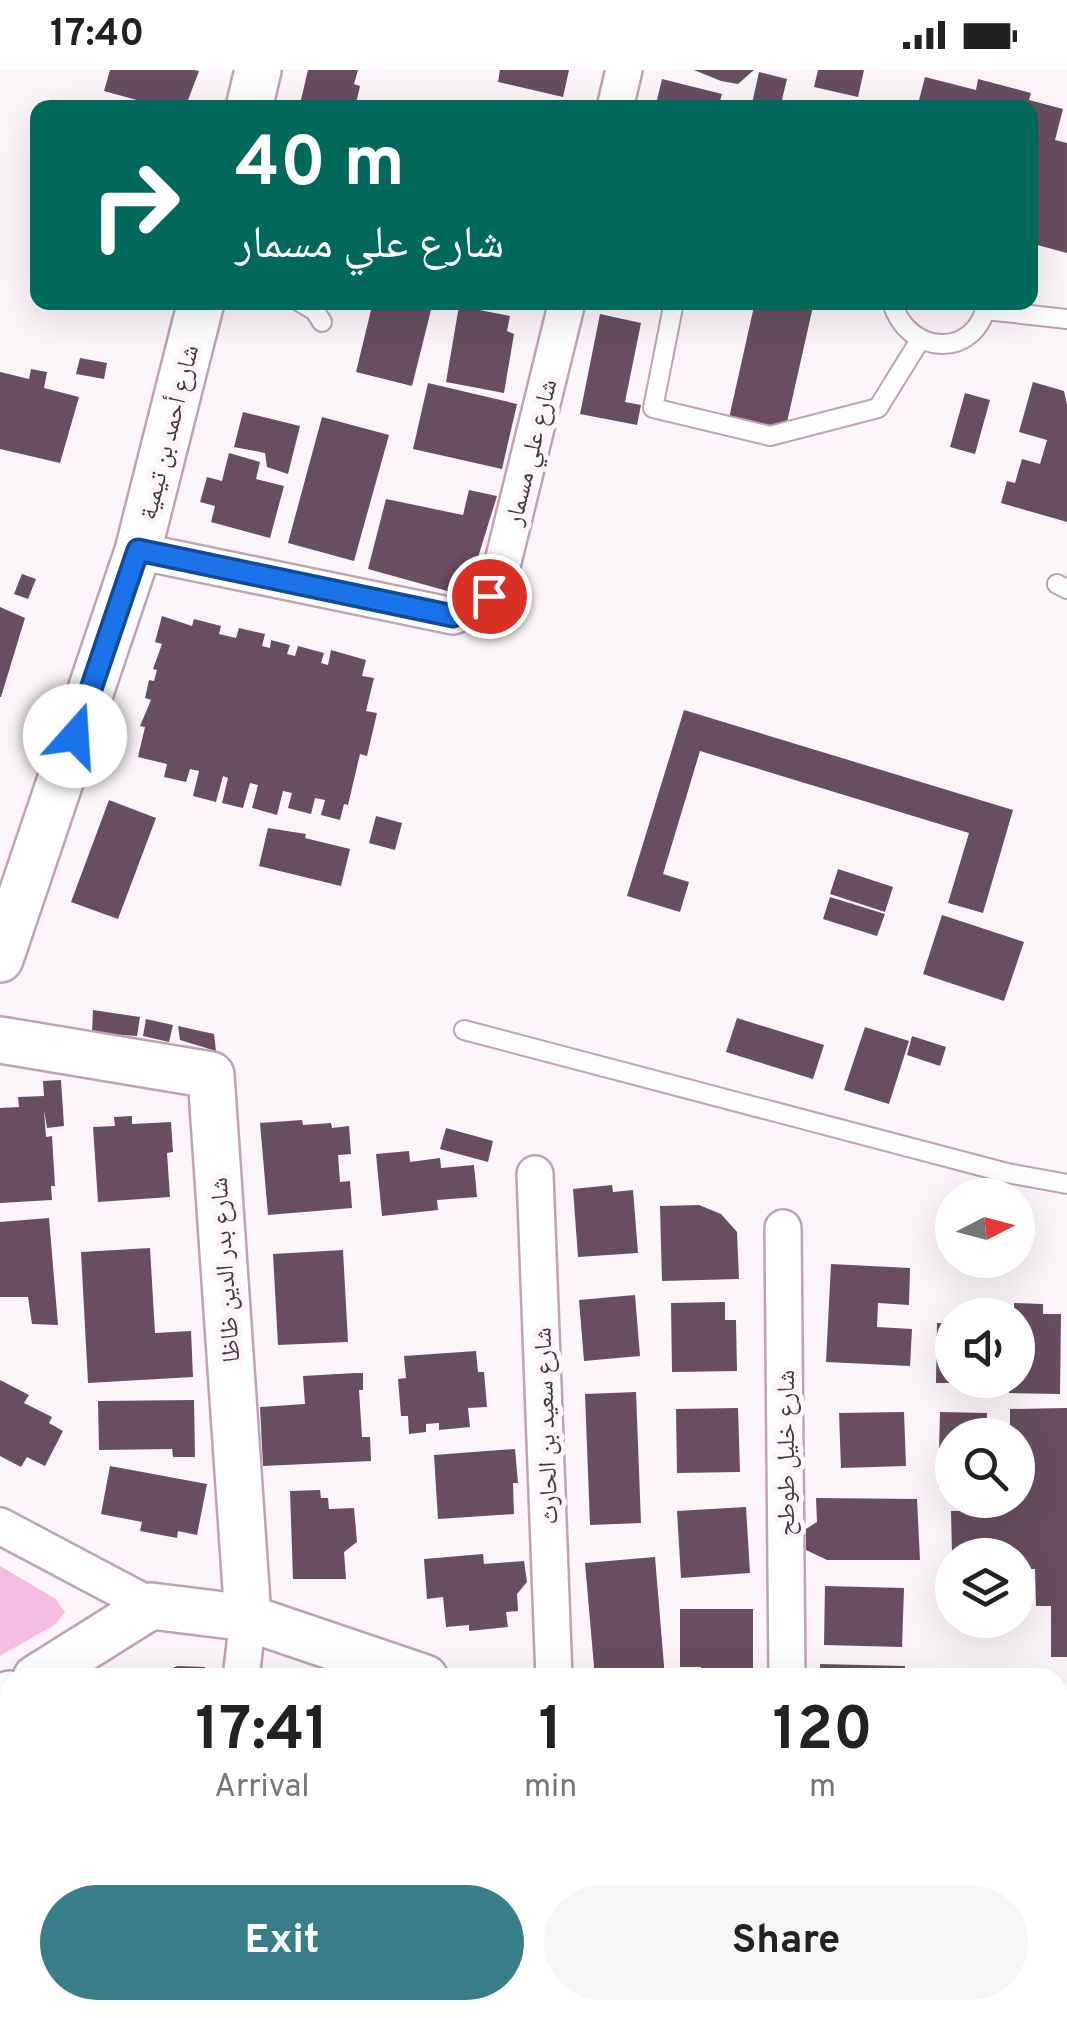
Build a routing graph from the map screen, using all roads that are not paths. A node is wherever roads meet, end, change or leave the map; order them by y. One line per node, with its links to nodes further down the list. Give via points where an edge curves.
1 (258, 70): 3 (street)
2 (624, 70): 4 (street)
3 (251, 100)
4 (617, 100)
5 (198, 310): 15 (street, شارع أحمد بن تيمية)
6 (313, 310): 13 (lane)
7 (565, 310): 15 (street, شارع علي مسمار, via 498,582 477,607 453,616)
8 (672, 310): 14 (lane, via 654,408 770,436 878,408)
9 (894, 310): 14 (lane)
10 (984, 310): 14 (lane, via 972,333 960,340)
11 (1011, 310): 12 (lane)
12 (1067, 319)
13 (322, 322)
14 (920, 340)
15 (138, 550): 16 (street, شارع أحمد بن تيمية)
16 (0, 959)
17 (464, 1030): 20 (lane)
18 (0, 1040): 24 (street, شارع بدر الدين ظاظا, via 211,1075)
19 (535, 1174): 28 (street, شارع سعيد بن الحارث)
20 (1067, 1184)
21 (783, 1228): 29 (street, شارع خليل طوطح)
22 (0, 1526): 23 (street)
23 (152, 1606): 24 (street); 25 (street)
24 (248, 1618): 26 (street, شارع بدر الدين ظاظا); 27 (street)
25 (52, 1668)
26 (242, 1668)
27 (396, 1668)
28 (554, 1668)
29 (787, 1668)

